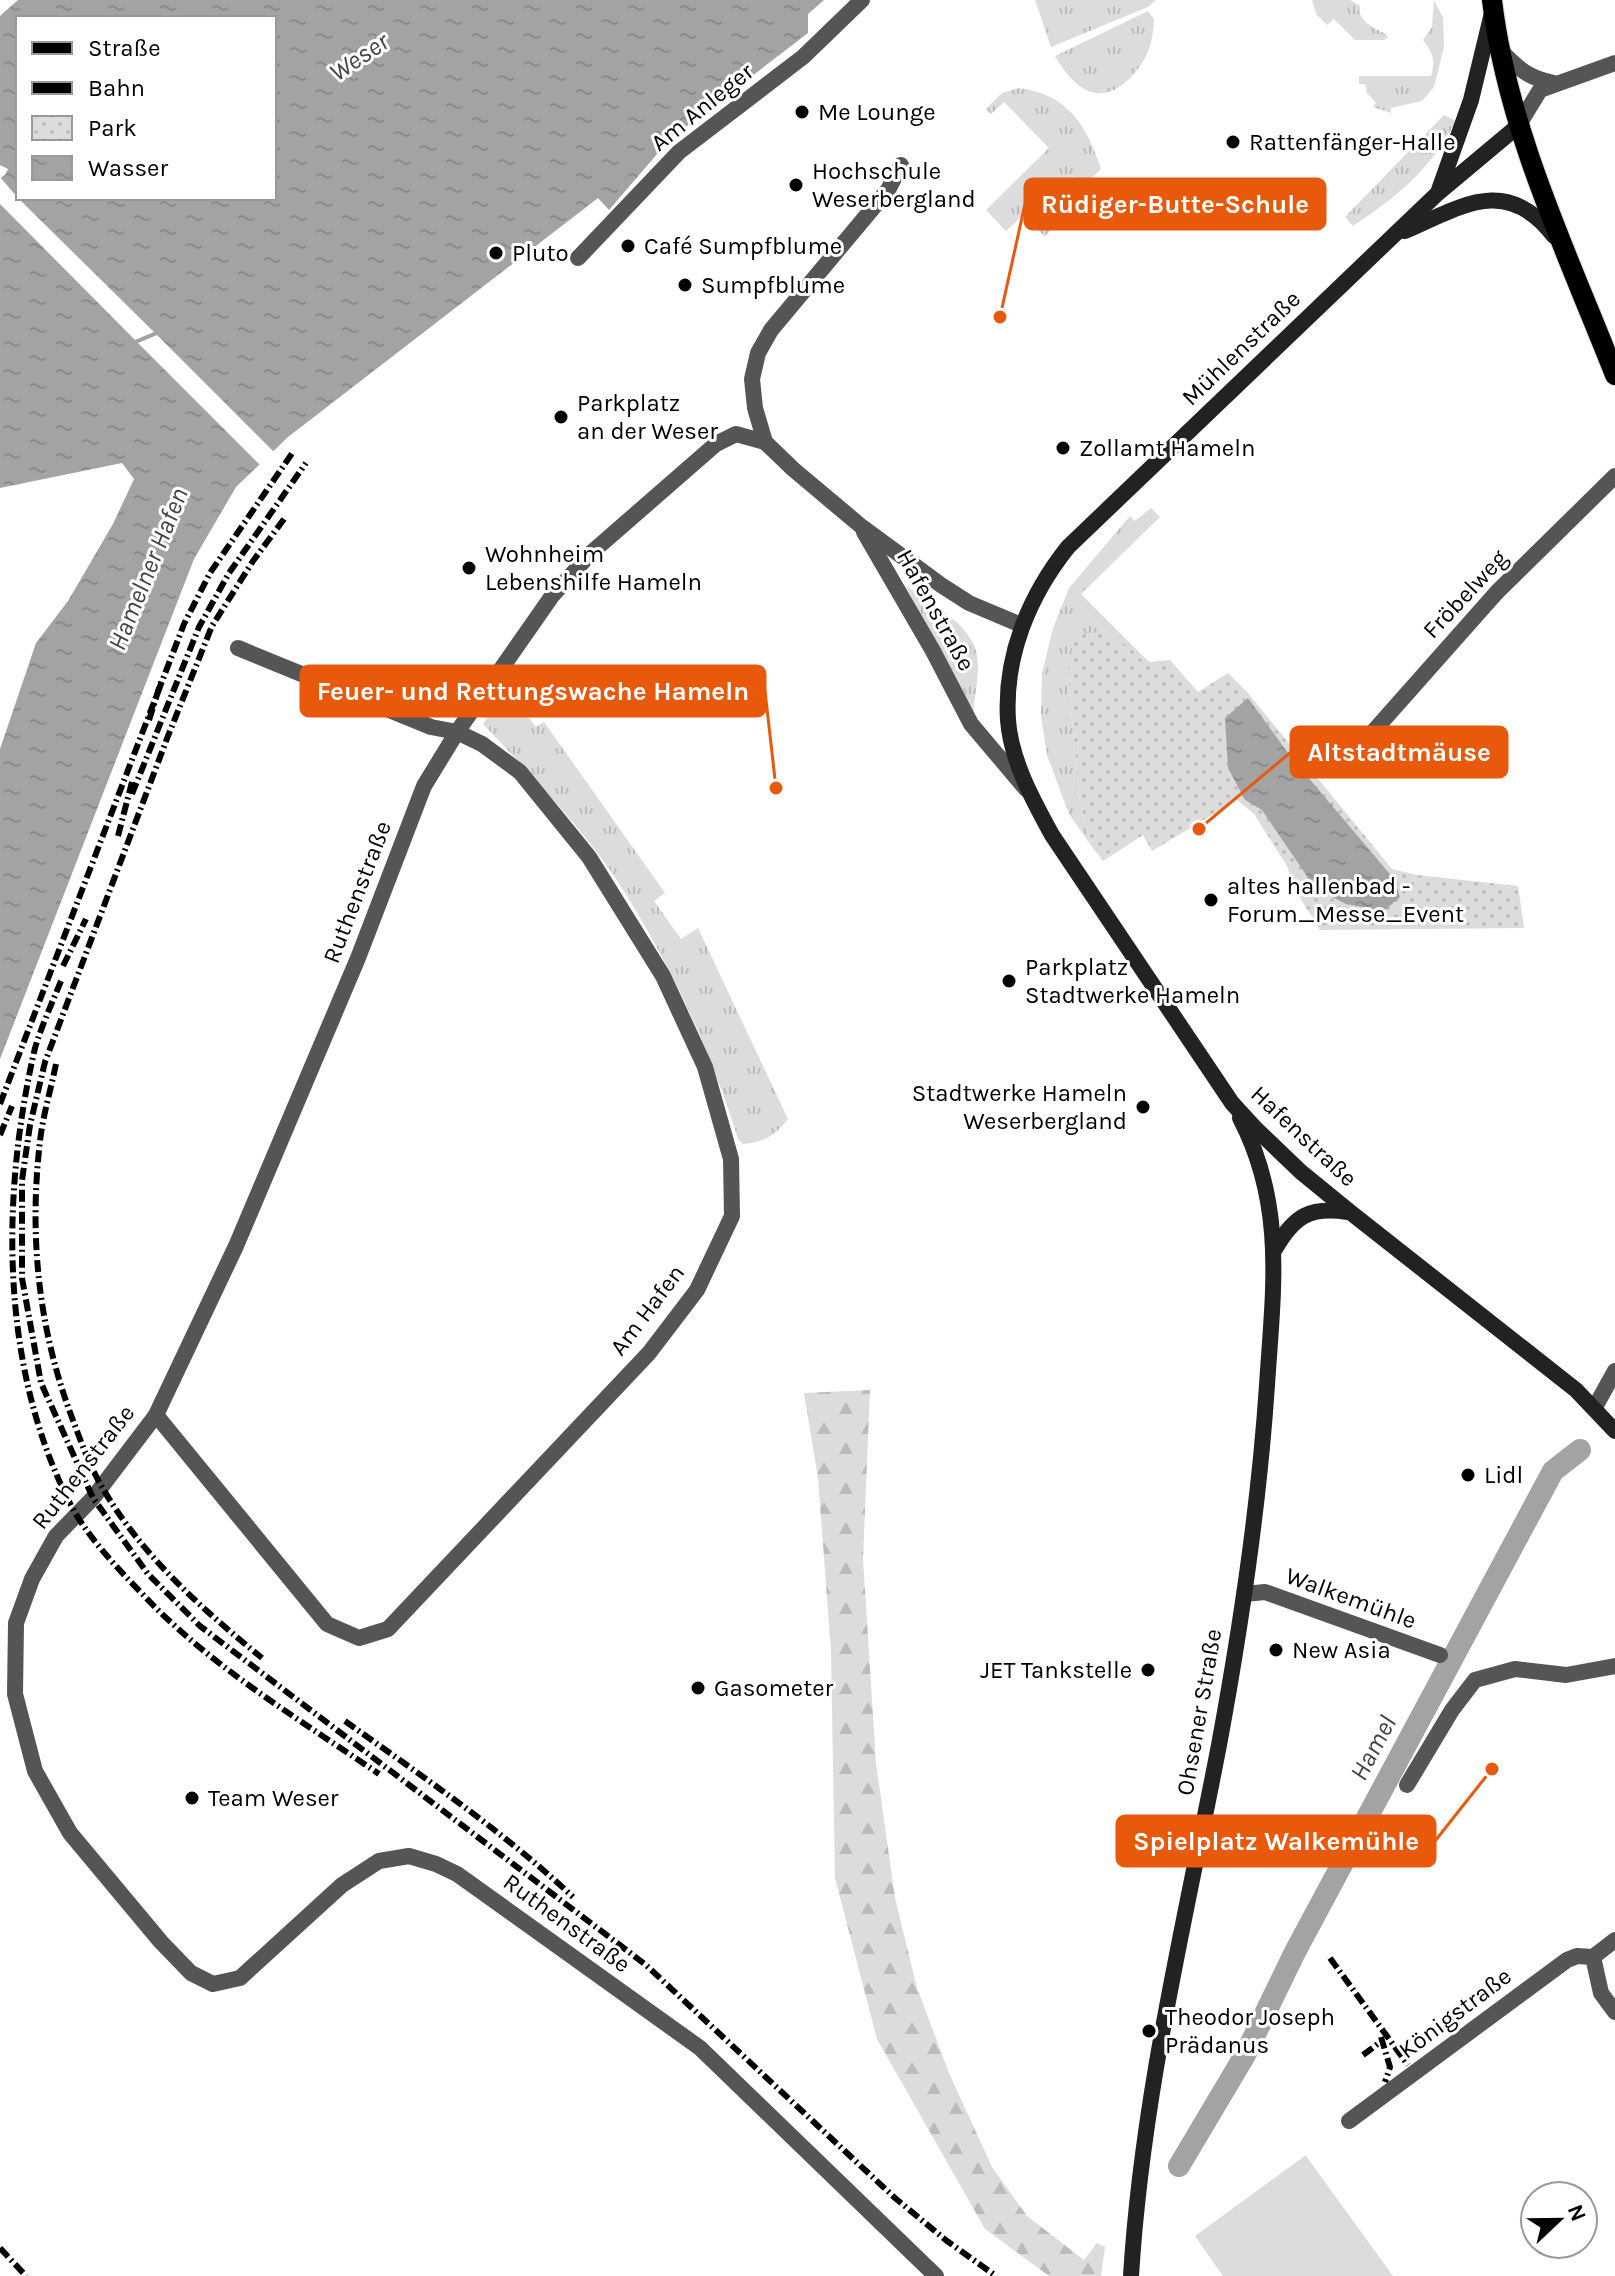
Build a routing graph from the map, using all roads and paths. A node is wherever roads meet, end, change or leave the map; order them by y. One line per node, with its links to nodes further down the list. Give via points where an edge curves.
1 (862, 0): 11 (street, Am Anleger, via 803,57 679,152)
2 (1493, 4): 3 (main road); 8 (main road, via 1471,100)
3 (1499, 49): 5 (street, via 1528,75); 6 (main road)
4 (1615, 63): 5 (street)
5 (1554, 83): 6 (street, via 1540,90)
6 (1518, 126): 8 (main road, Mühlenstraße); 10 (main road)
7 (901, 165): 13 (street, via 888,190 771,330 758,353 752,379)
8 (1438, 193): 9 (main road, Mühlenstraße)
9 (1396, 235): 10 (main road, via 1467,203 1505,200 1537,216); 16 (main road, Mühlenstraße, via 1068,547 1043,580)
10 (1568, 255): 12 (main road)
11 (578, 258)
12 (1615, 375)
13 (765, 442): 15 (street, Hafenstraße); 19 (street, Ruthenstraße, via 736,434 716,444 591,553 552,596)
14 (1615, 476): 20 (street, Fröbelweg, via 1497,592)
15 (862, 527): 16 (street, Hafenstraße, via 969,603); 21 (street, Hafenstraße, via 971,724)
16 (1021, 625): 18 (main road, Mühlenstraße)
17 (238, 648): 19 (street, Am Hafen, via 431,727)
18 (1008, 721): 21 (main road, Hafenstraße)
19 (457, 732): 27 (street, Ruthenstraße, via 424,786 236,1246); 27 (street, Am Hafen, via 520,772 589,857 663,976 705,1067 731,1159 732,1216 697,1290 649,1353 388,1629 359,1638 327,1624)
20 (1356, 751)
21 (1028, 792): 22 (main road, Hafenstraße)
22 (1232, 1103): 23 (main road, Hafenstraße); 24 (main road, Ohsener Straße, via 1262,1174)
23 (1350, 1212): 24 (main road, via 1316,1210 1300,1217); 26 (main road, Hafenstraße)
24 (1275, 1249): 29 (main road, Ohsener Straße, via 1261,1469)
25 (1615, 1371): 26 (street)
26 (1595, 1407): 28 (main road, Hafenstraße)
27 (156, 1415): 37 (street, Ruthenstraße, via 93,1498 56,1536 32,1579 16,1623 15,1694 35,1771 70,1833 161,1942 191,1973 213,1984 240,1978 342,1885 379,1861 409,1856 436,1864 700,2048)
28 (1615, 1431)
29 (1245, 1594): 30 (street, Walkemühle, via 1265,1592); 38 (main road, Ohsener Straße, via 1152,2084)
30 (1440, 1655)
31 (1615, 1666): 32 (street, via 1566,1675 1515,1669 1475,1680)
32 (1407, 1785)
33 (1615, 1940): 34 (street, Königstraße)
34 (1593, 1957): 35 (street, via 1601,1993); 36 (street, Königstraße, via 1567,1960)
35 (1615, 2012)
36 (1349, 2121)
37 (936, 2276)
38 (1131, 2276)

